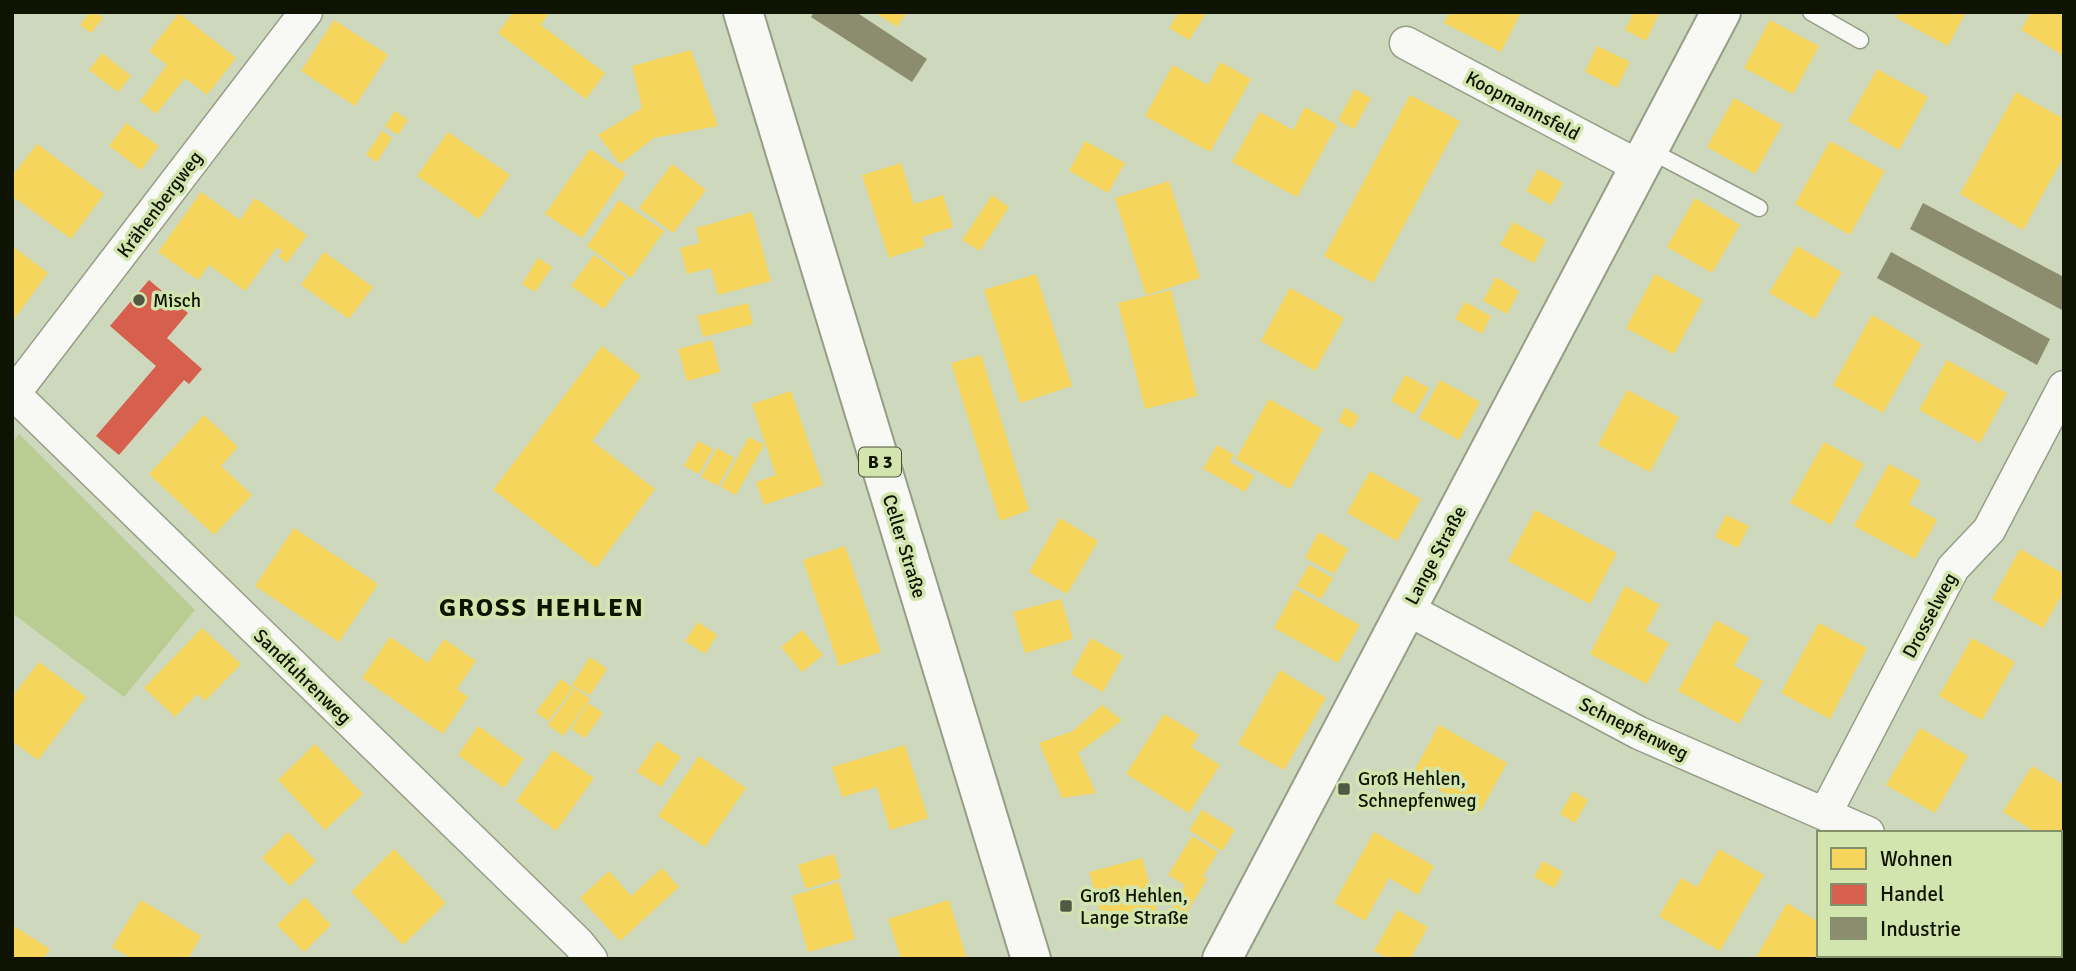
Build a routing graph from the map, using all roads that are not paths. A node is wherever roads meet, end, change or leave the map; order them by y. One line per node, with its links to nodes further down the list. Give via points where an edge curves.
1 (306, 12): 10 (street, Krähenbergweg)
2 (743, 12): 15 (main road, Celler Straße / B 3)
3 (1721, 12): 7 (main road, Lange Straße)
4 (1811, 12): 5 (lane)
5 (1860, 40)
6 (1406, 43): 7 (street, Koopmannsfeld)
7 (1644, 158): 8 (lane); 11 (main road, Lange Straße)
8 (1759, 208)
9 (2064, 387): 12 (street, Drosselweg, via 1989,530 1953,568)
10 (13, 395): 14 (street, Sandfuhrenweg)
11 (1406, 610): 12 (street, Schnepfenweg, via 1639,733); 16 (main road, Lange Straße)
12 (1825, 814): 13 (street, Schnepfenweg)
13 (1863, 831)
14 (591, 959)
15 (1031, 959)
16 (1222, 959)

